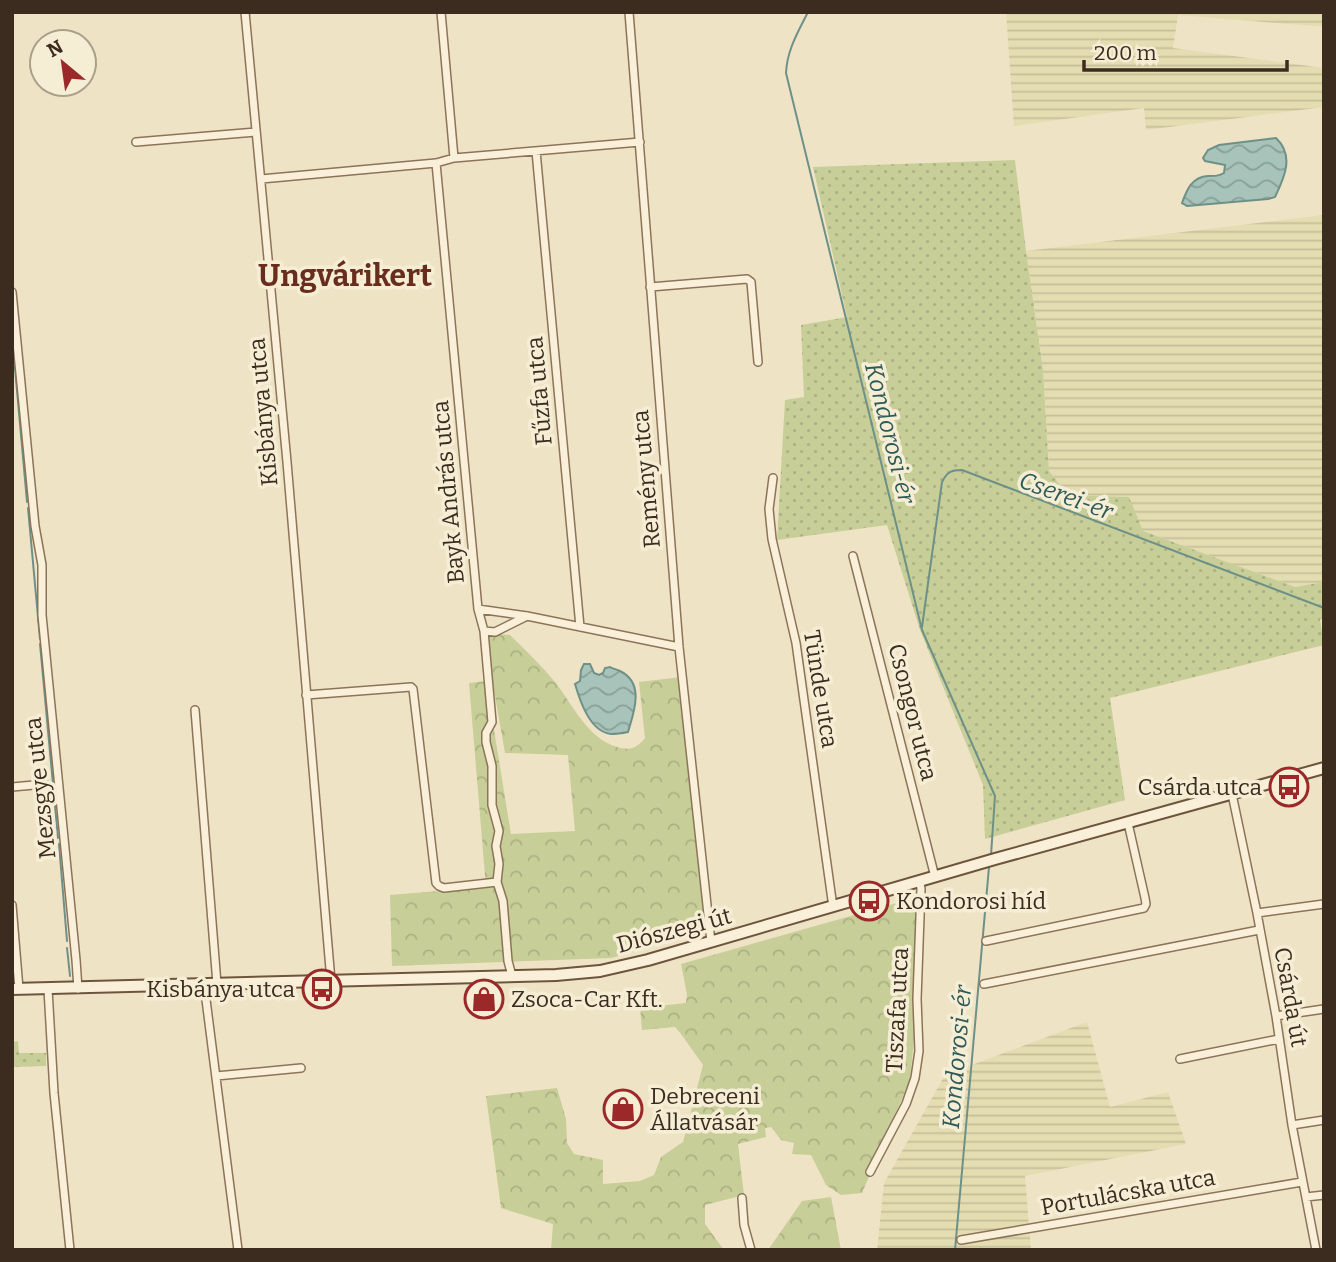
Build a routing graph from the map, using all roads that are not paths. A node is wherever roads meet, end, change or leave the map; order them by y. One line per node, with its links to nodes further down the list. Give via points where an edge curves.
1 (245, 12): 4 (street, Kisbánya utca)
2 (442, 12): 8 (street)
3 (629, 12): 6 (street, Remény utca)
4 (256, 132): 5 (street); 10 (street, Kisbánya utca)
5 (136, 142)
6 (640, 142): 7 (street); 11 (street, Remény utca)
7 (536, 151): 8 (street); 18 (street, Fűzfa utca)
8 (454, 158): 9 (street)
9 (436, 163): 10 (street); 16 (street, Bayk András utca)
10 (261, 179): 21 (street, Kisbánya utca)
11 (650, 287): 13 (street, via 747,279 751,282); 20 (street, Remény utca)
12 (12, 292): 45 (street, Mezsgye utca, via 42,565 42,615)
13 (758, 362)
14 (773, 478): 33 (street, Tünde utca, via 772,539 796,643)
15 (853, 556): 28 (street, Csongor utca)
16 (478, 609): 17 (street); 19 (street, Bayk András utca)
17 (527, 616): 18 (street); 19 (street, via 495,632)
18 (580, 627): 20 (street)
19 (484, 631): 29 (street, Bayk András utca, via 492,722 486,742 499,831)
20 (679, 647): 37 (street, Remény utca)
21 (306, 695): 29 (street, via 411,687 435,879 444,888); 39 (street, Kisbánya utca)
22 (195, 710): 41 (street)
23 (1324, 768): 26 (main road, Diószegi út)
24 (45, 784): 25 (street)
25 (12, 787)
26 (1232, 794): 27 (main road, Diószegi út); 34 (street, Csárda út)
27 (1128, 823): 28 (main road, Diószegi út); 36 (street, via 1144,908)
28 (935, 877): 30 (main road, Diószegi út)
29 (497, 882): 38 (street, Bayk András utca)
30 (920, 882): 33 (main road, Diószegi út); 54 (street, Tiszafa utca, via 915,1078)
31 (1324, 904): 34 (street)
32 (12, 905): 43 (street)
33 (833, 907): 37 (main road, Diószegi út)
34 (1257, 913): 35 (street, Csárda út)
35 (1259, 930): 42 (street); 47 (street, Csárda út)
36 (986, 941)
37 (711, 942): 38 (main road, Diószegi út, via 600,971)
38 (512, 976): 39 (main road, Diószegi út)
39 (331, 981): 41 (main road, Diószegi út)
40 (204, 984): 41 (main road, Diószegi út); 45 (main road, Diószegi út); 51 (street)
41 (217, 984)
42 (984, 984)
43 (16, 989): 44 (main road, Diószegi út)
44 (48, 989): 45 (main road, Diószegi út); 62 (street)
45 (78, 989)
46 (1324, 1009): 47 (street)
47 (1276, 1016): 48 (street, Csárda út)
48 (1279, 1039): 49 (street); 53 (street, Csárda út)
49 (1180, 1059)
50 (301, 1068): 51 (street)
51 (216, 1076): 63 (street)
52 (1324, 1120): 53 (street)
53 (1292, 1125): 55 (street, Csárda út)
54 (870, 1172)
55 (1302, 1182): 58 (street, Csárda út); 59 (street, Portulácska utca)
56 (1324, 1195): 58 (street)
57 (743, 1198): 64 (street)
58 (1306, 1198): 61 (street, Csárda út)
59 (961, 1240)
60 (1324, 1243): 61 (street)
61 (1315, 1247)
62 (70, 1250)
63 (238, 1250)
64 (751, 1250)

